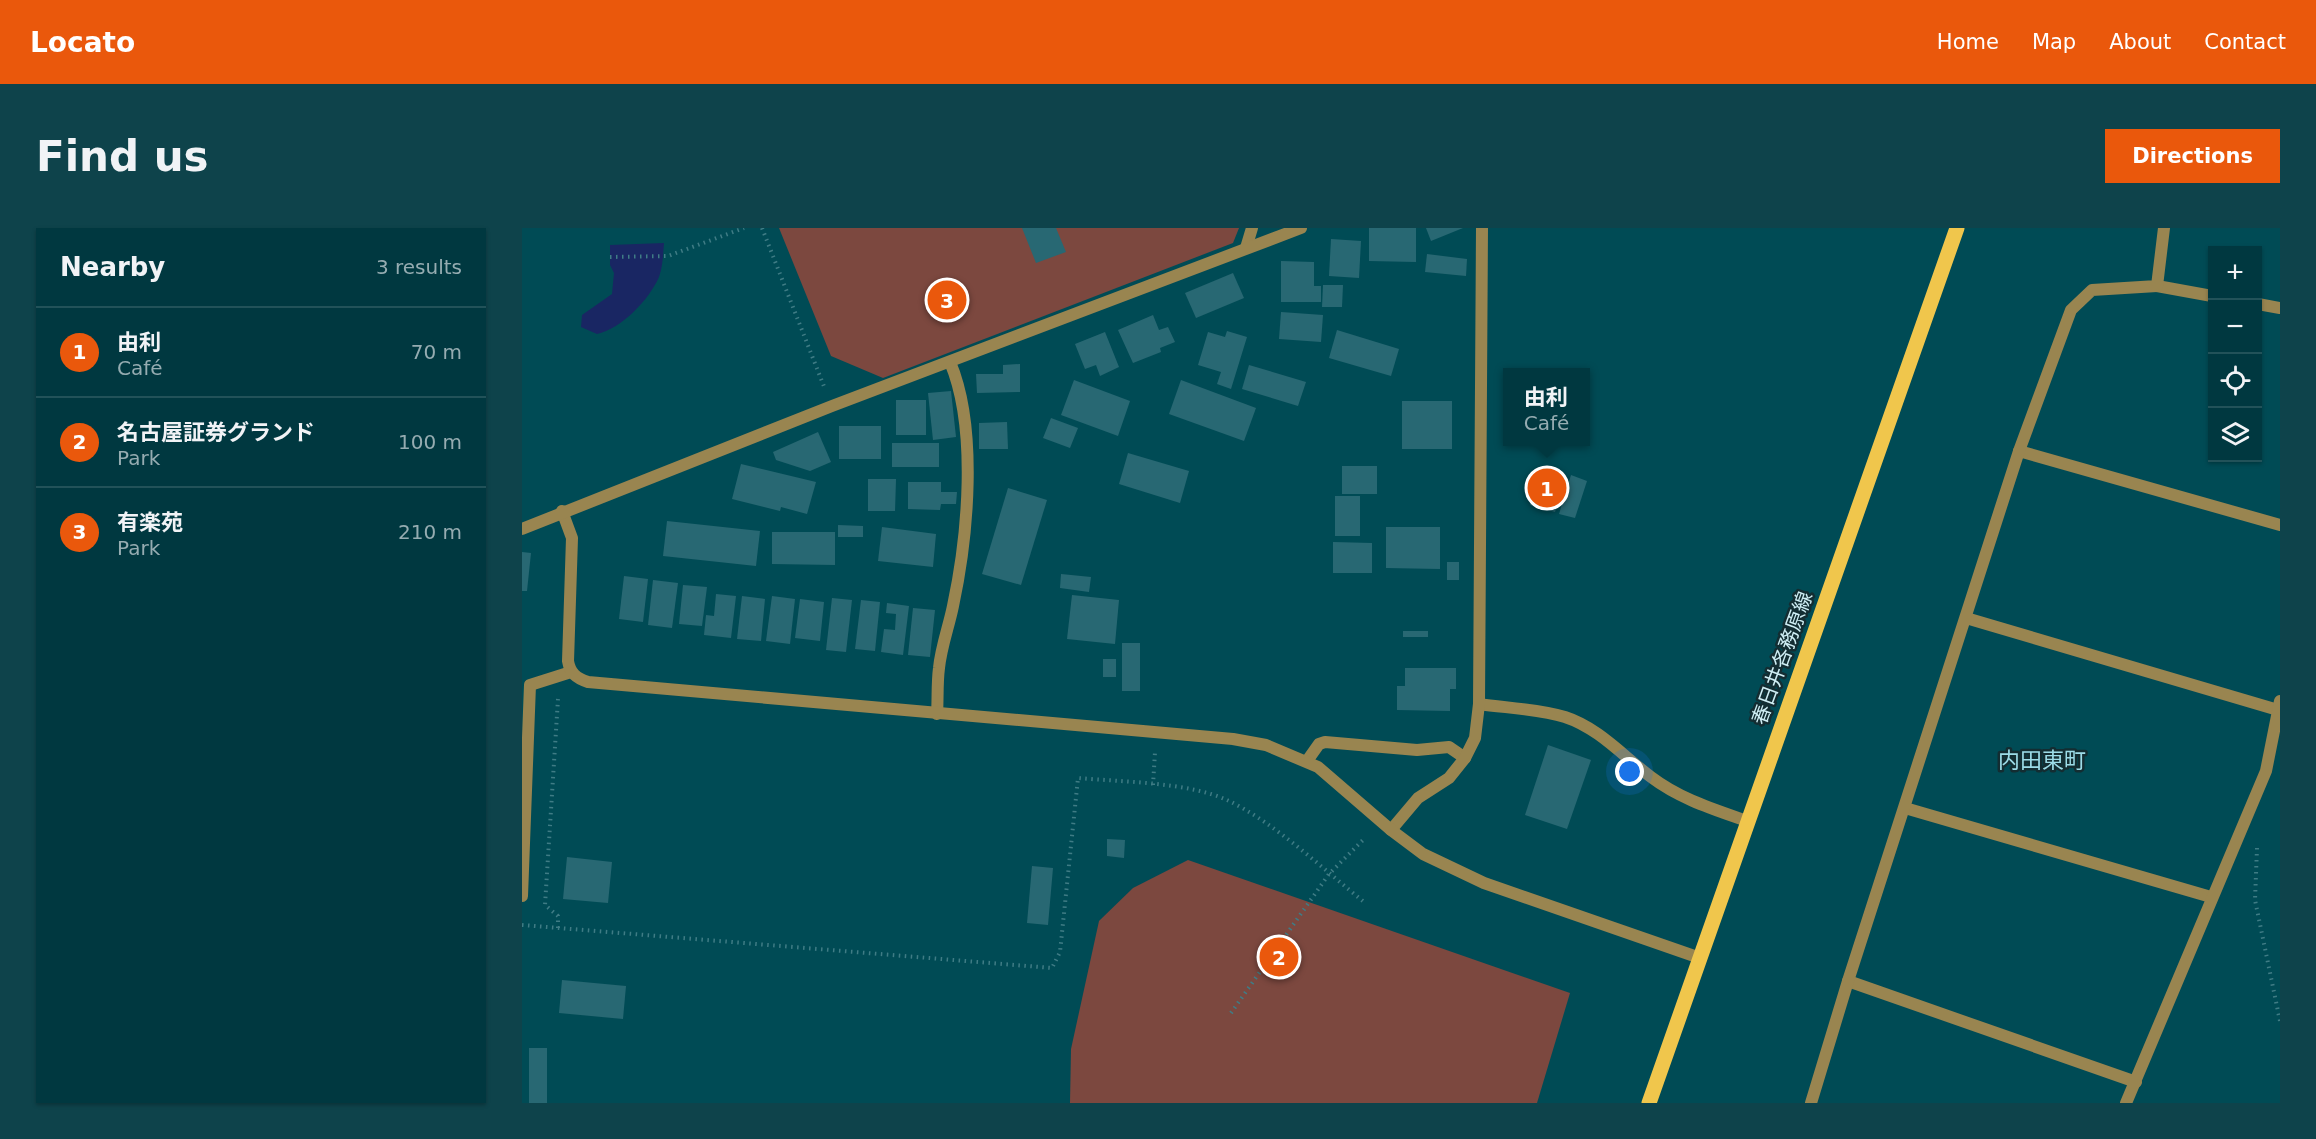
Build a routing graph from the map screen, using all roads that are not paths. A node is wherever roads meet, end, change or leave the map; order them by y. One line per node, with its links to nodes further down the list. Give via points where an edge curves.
1 (1252, 228): 6 (street)
2 (1301, 228): 6 (street)
3 (1482, 228): 18 (street)
4 (1957, 228): 24 (main road, 春日井各務原線)
5 (2164, 228): 7 (street)
6 (1246, 248): 11 (street)
7 (2157, 286): 8 (street); 12 (street, via 2092,290 2071,310)
8 (2208, 295)
9 (2262, 305): 10 (street)
10 (2280, 308)
11 (950, 362): 13 (street); 20 (street, via 963,410 969,468 961,566 939,666)
12 (2019, 451): 14 (street); 16 (street)
13 (562, 511): 15 (street); 17 (street, via 572,538 568,661)
14 (2280, 525)
15 (522, 528)
16 (1966, 618): 19 (street); 23 (street)
17 (571, 672): 20 (street, via 588,682); 26 (street, via 530,685)
18 (1479, 704): 21 (street, via 1475,738); 24 (street, via 1565,717 1590,729 1673,792)
19 (2279, 706): 27 (street, via 2266,771)
20 (938, 714): 22 (street, via 1233,739 1266,745)
21 (1465, 758): 22 (street, via 1449,747 1417,750 1325,742); 25 (street, via 1449,777 1418,798)
22 (1307, 761): 25 (street)
23 (1905, 808): 27 (street); 29 (street)
24 (1747, 821): 28 (main road, 春日井各務原線)
25 (1391, 830): 28 (street, via 1423,854 1484,883)
26 (522, 896)
27 (2211, 897): 30 (street)
28 (1700, 958): 31 (main road, 春日井各務原線)
29 (1848, 981): 30 (street); 32 (street)
30 (2136, 1082): 33 (street)
31 (1649, 1103)
32 (1811, 1103)
33 (2126, 1103)

